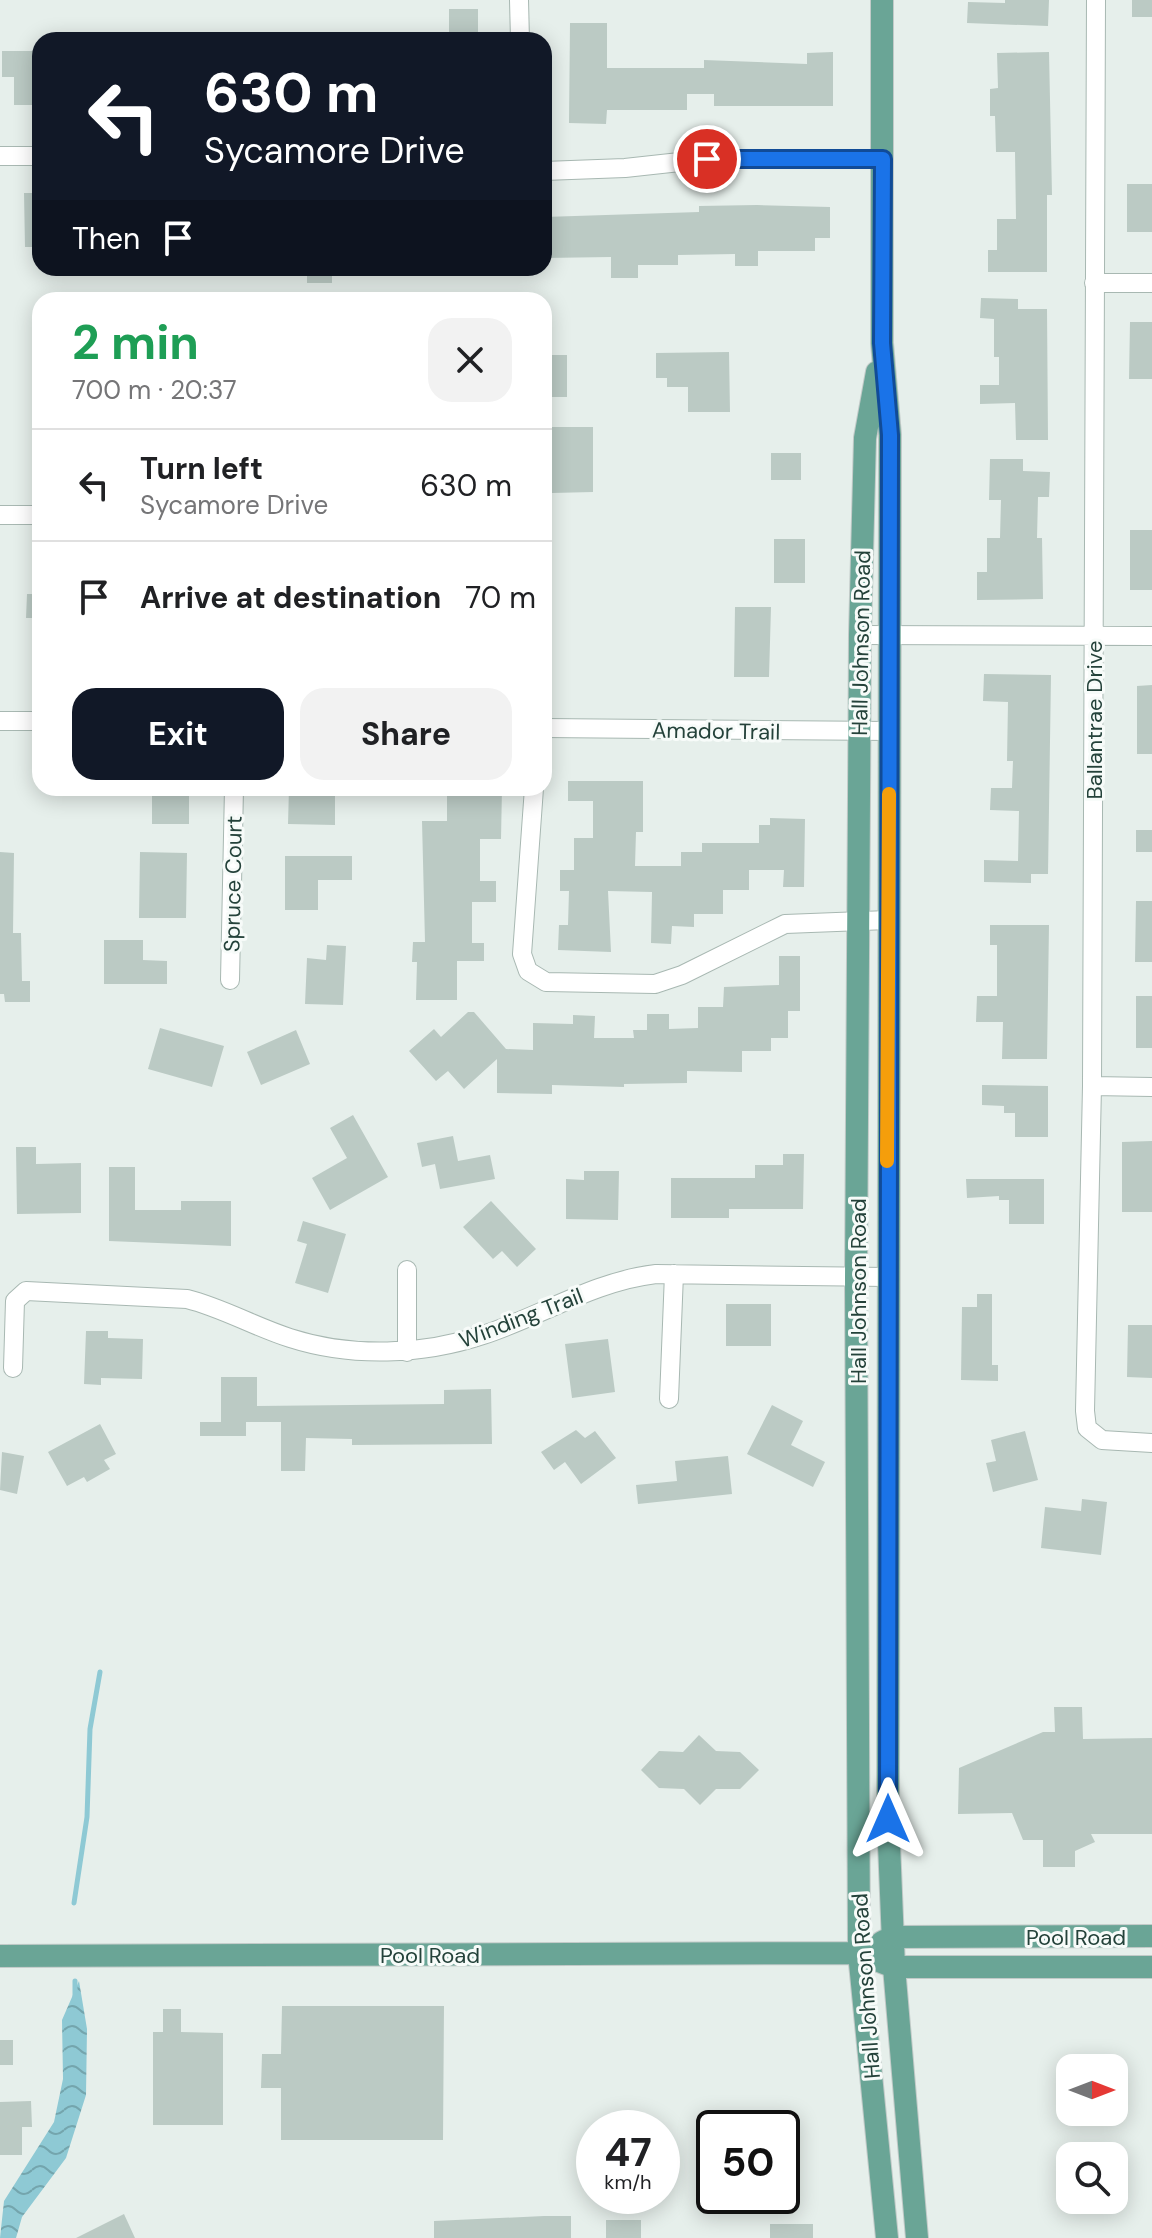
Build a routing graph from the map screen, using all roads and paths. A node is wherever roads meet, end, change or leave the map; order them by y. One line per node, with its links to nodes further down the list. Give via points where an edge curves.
1 (519, 0): 4 (street)
2 (882, 0): 7 (main road, Hall Johnson Road)
3 (1096, 0): 9 (street, Ballantrae Drive)
4 (520, 32)
5 (0, 156): 6 (street)
6 (32, 156)
7 (883, 159): 8 (street, via 707,159); 11 (main road, Hall Johnson Road)
8 (552, 171)
9 (1094, 283): 10 (street); 16 (street, Ballantrae Drive)
10 (1152, 283)
11 (882, 343): 14 (main road, Hall Johnson Road, via 865,438); 15 (main road, Hall Johnson Road, via 890,435)
12 (0, 515): 13 (street)
13 (32, 515)
14 (860, 635): 15 (street); 22 (main road, Hall Johnson Road)
15 (889, 635): 16 (street); 21 (main road, Hall Johnson Road)
16 (1094, 636): 17 (street); 28 (street, Ballantrae Drive)
17 (1152, 636)
18 (0, 721): 19 (street)
19 (32, 721)
20 (552, 728): 22 (street, Amador Trail)
21 (889, 731): 22 (street, Amador Trail); 26 (main road, Hall Johnson Road)
22 (860, 732): 25 (main road, Hall Johnson Road)
23 (234, 796): 27 (street, Spruce Court)
24 (533, 796): 25 (street, via 522,954 528,971 546,982 655,984 785,924)
25 (860, 920): 26 (street); 33 (main road, Hall Johnson Road)
26 (888, 920): 32 (main road, Hall Johnson Road)
27 (230, 980)
28 (1092, 1086): 29 (street); 37 (street, Ballantrae Drive, via 1087,1428 1102,1440)
29 (1152, 1087)
30 (407, 1270): 34 (street)
31 (674, 1274): 33 (street, Winding Trail); 34 (street, Winding Trail, via 626,1277 486,1334); 36 (street)
32 (887, 1277): 33 (street, Winding Trail); 39 (main road, Hall Johnson Road)
33 (856, 1278): 38 (main road, Hall Johnson Road)
34 (407, 1352): 35 (street, Winding Trail, via 350,1350 292,1339 187,1299 26,1291 18,1295)
35 (13, 1368)
36 (669, 1399)
37 (1152, 1443)
38 (858, 1683): 39 (main road); 42 (main road, Hall Johnson Road)
39 (888, 1684): 41 (main road, Hall Johnson Road)
40 (1152, 1936): 41 (main road, Pool Road)
41 (892, 1937): 42 (main road, Pool Road); 44 (main road, Hall Johnson Road)
42 (859, 1953): 43 (main road, Pool Road); 44 (main road, Pool Road); 46 (main road, Hall Johnson Road)
43 (0, 1956)
44 (894, 1967): 45 (main road, Pool Road); 47 (main road, Hall Johnson Road)
45 (1152, 1967)
46 (887, 2238)
47 (917, 2238)

